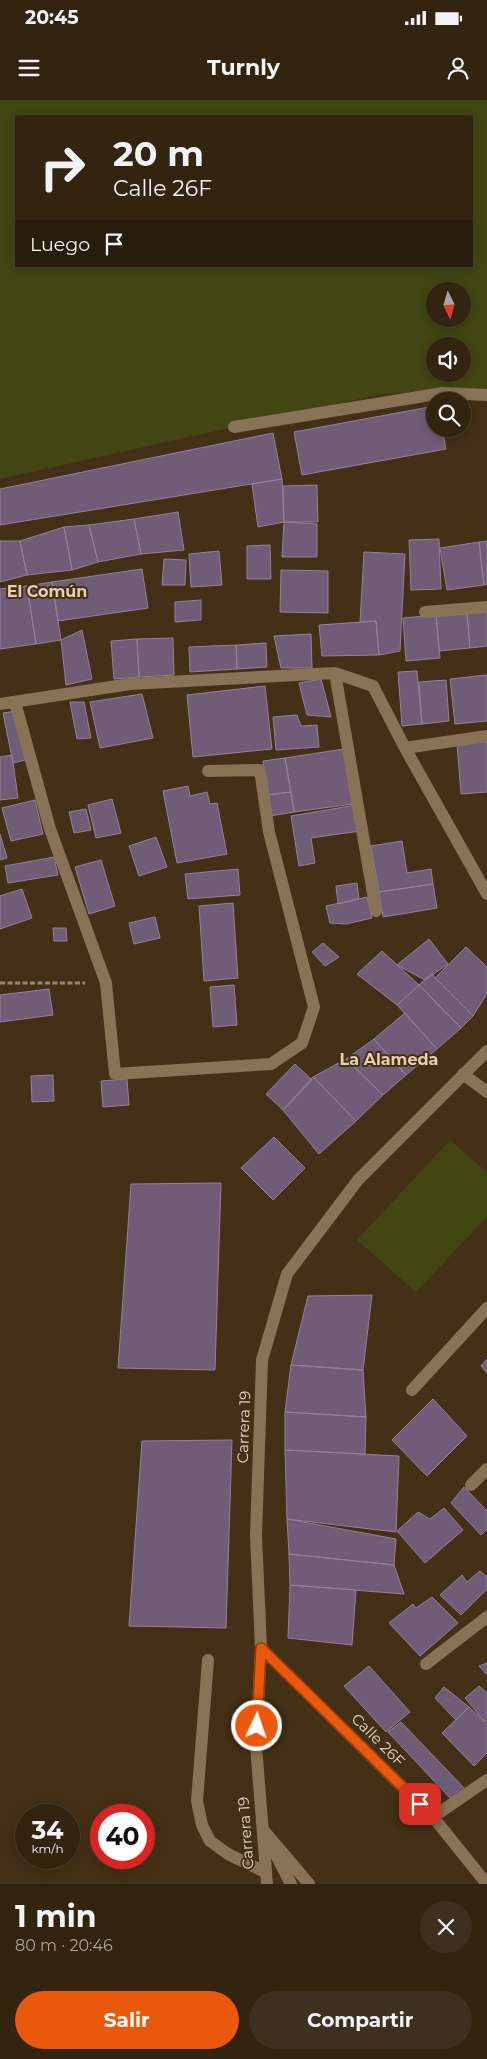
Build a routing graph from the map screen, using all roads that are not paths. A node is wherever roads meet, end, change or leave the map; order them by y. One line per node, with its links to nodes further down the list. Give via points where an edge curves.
1 (487, 395): 2 (street, via 443,393)
2 (234, 428)
3 (487, 607): 4 (street)
4 (425, 612)
5 (335, 673): 6 (street, via 130,684); 9 (street, via 373,686); 12 (street)
6 (15, 702): 7 (street); 10 (street, via 50,829 106,983 115,1074 271,1064 302,1043 314,1007 269,832 260,770)
7 (0, 704)
8 (487, 736): 9 (street)
9 (405, 748): 11 (street)
10 (208, 771)
11 (487, 894)
12 (376, 911)
13 (487, 1051): 14 (street, Carrera 19)
14 (463, 1074): 15 (street); 21 (street, Carrera 19, via 358,1180 287,1274 262,1360 256,1535)
15 (487, 1092)
16 (487, 1308): 17 (street)
17 (412, 1390)
18 (487, 1470): 19 (street)
19 (471, 1485)
20 (487, 1617): 23 (street)
21 (261, 1648): 25 (street, Calle 26F); 26 (street, Carrera 19, via 256,1746)
22 (208, 1660): 27 (street, via 197,1801 202,1825 210,1841)
23 (426, 1664)
24 (487, 1780): 25 (street)
25 (433, 1817): 30 (street, Calle 26F)
26 (264, 1831): 27 (street, Carrera 19); 28 (street); 29 (street)
27 (266, 1878)
28 (291, 1884)
29 (310, 1884)
30 (487, 1884)

